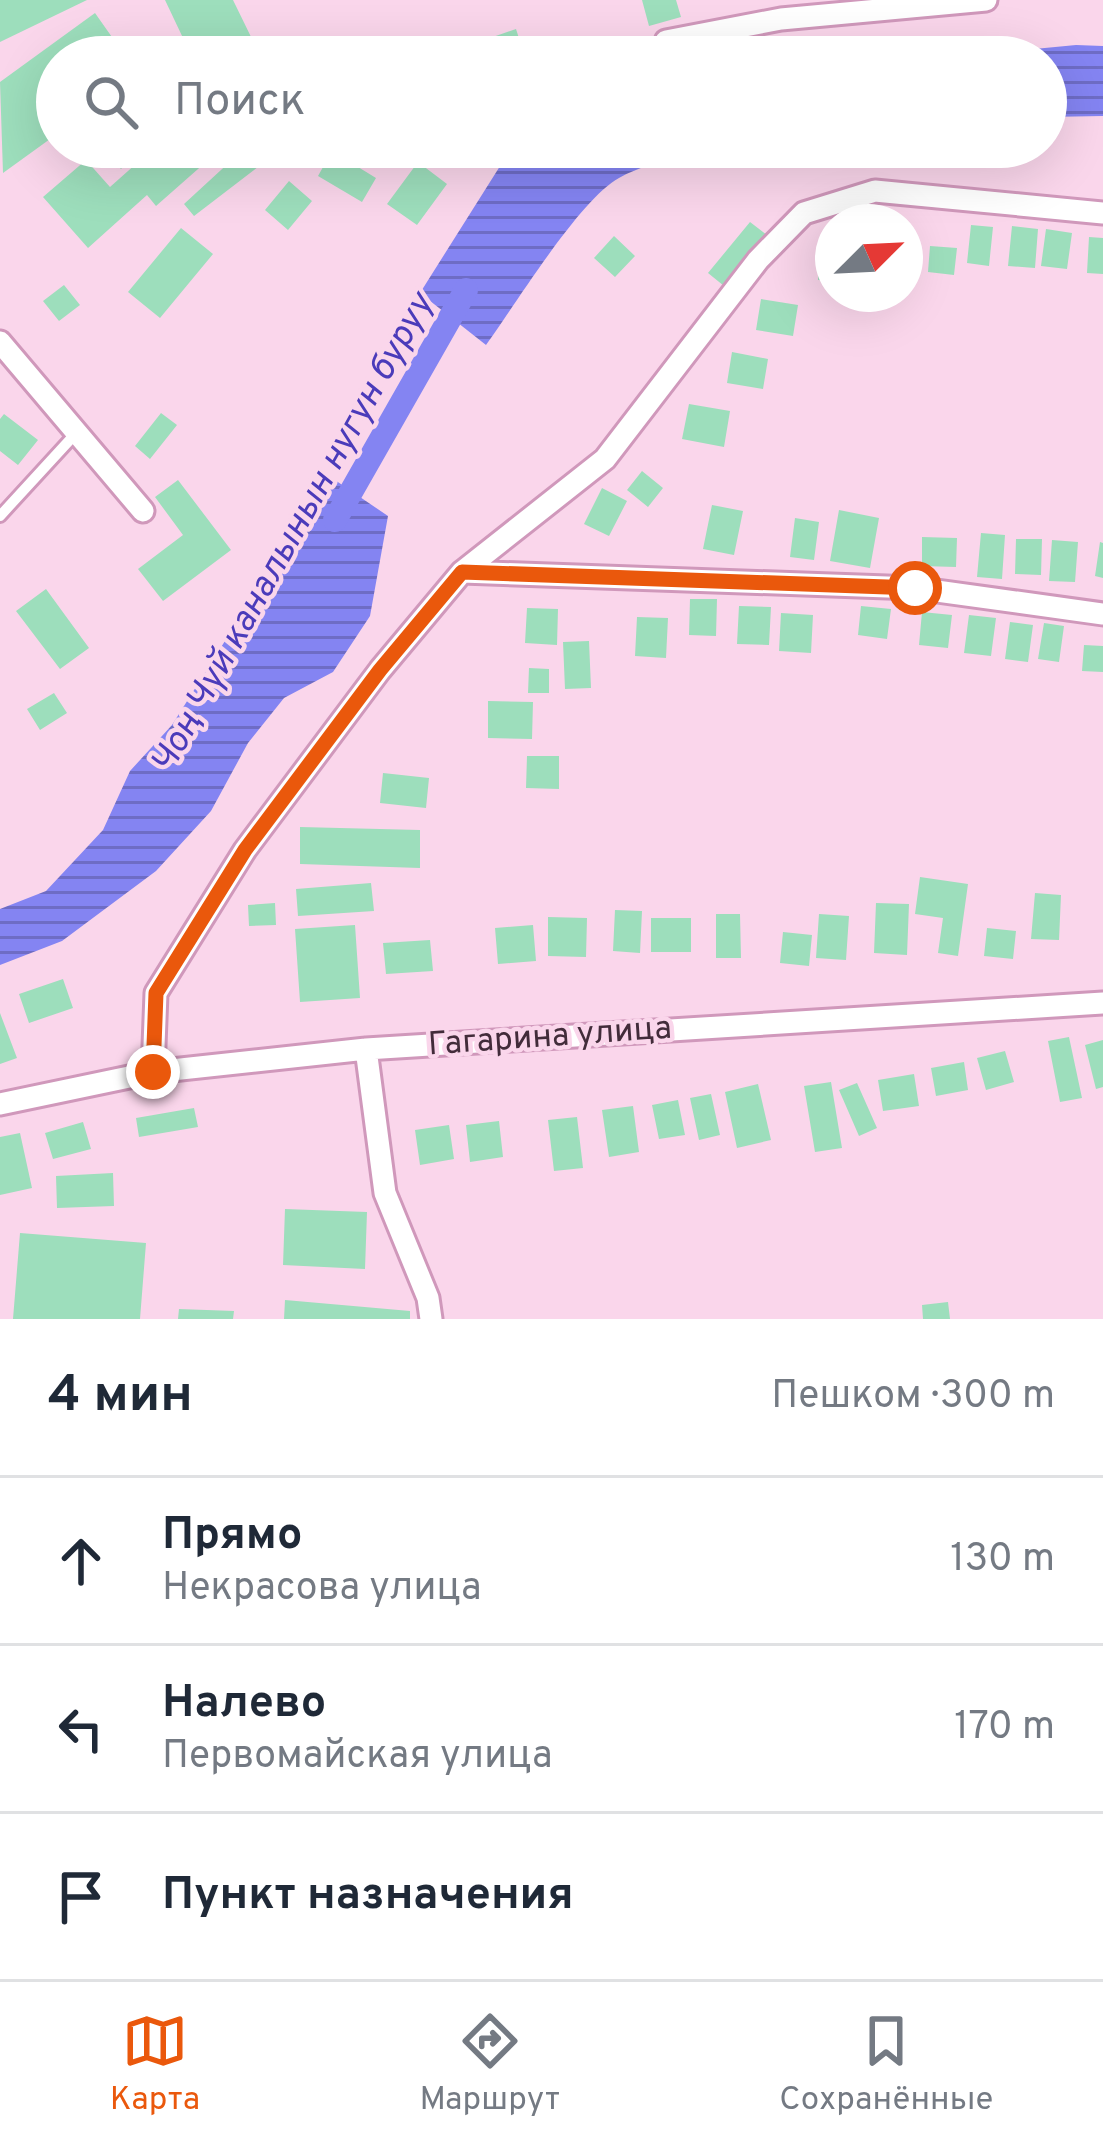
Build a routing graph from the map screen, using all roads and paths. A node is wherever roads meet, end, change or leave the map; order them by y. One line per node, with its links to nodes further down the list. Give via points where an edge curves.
1 (986, 0): 2 (street)
2 (693, 36)
3 (1103, 213): 8 (street, via 875,191 804,213 758,260 604,459)
4 (0, 342): 5 (street)
5 (78, 430): 6 (street); 7 (lane)
6 (143, 511)
7 (0, 516)
8 (462, 572): 9 (street, via 915,588); 12 (street, via 245,850 167,975 156,993)
9 (1103, 614)
10 (1103, 1004): 11 (street, Гагарина улица)
11 (366, 1049): 12 (street, Гагарина улица); 14 (street, via 385,1193)
12 (153, 1072): 13 (street, Гагарина улица)
13 (0, 1104)
14 (431, 1319)

